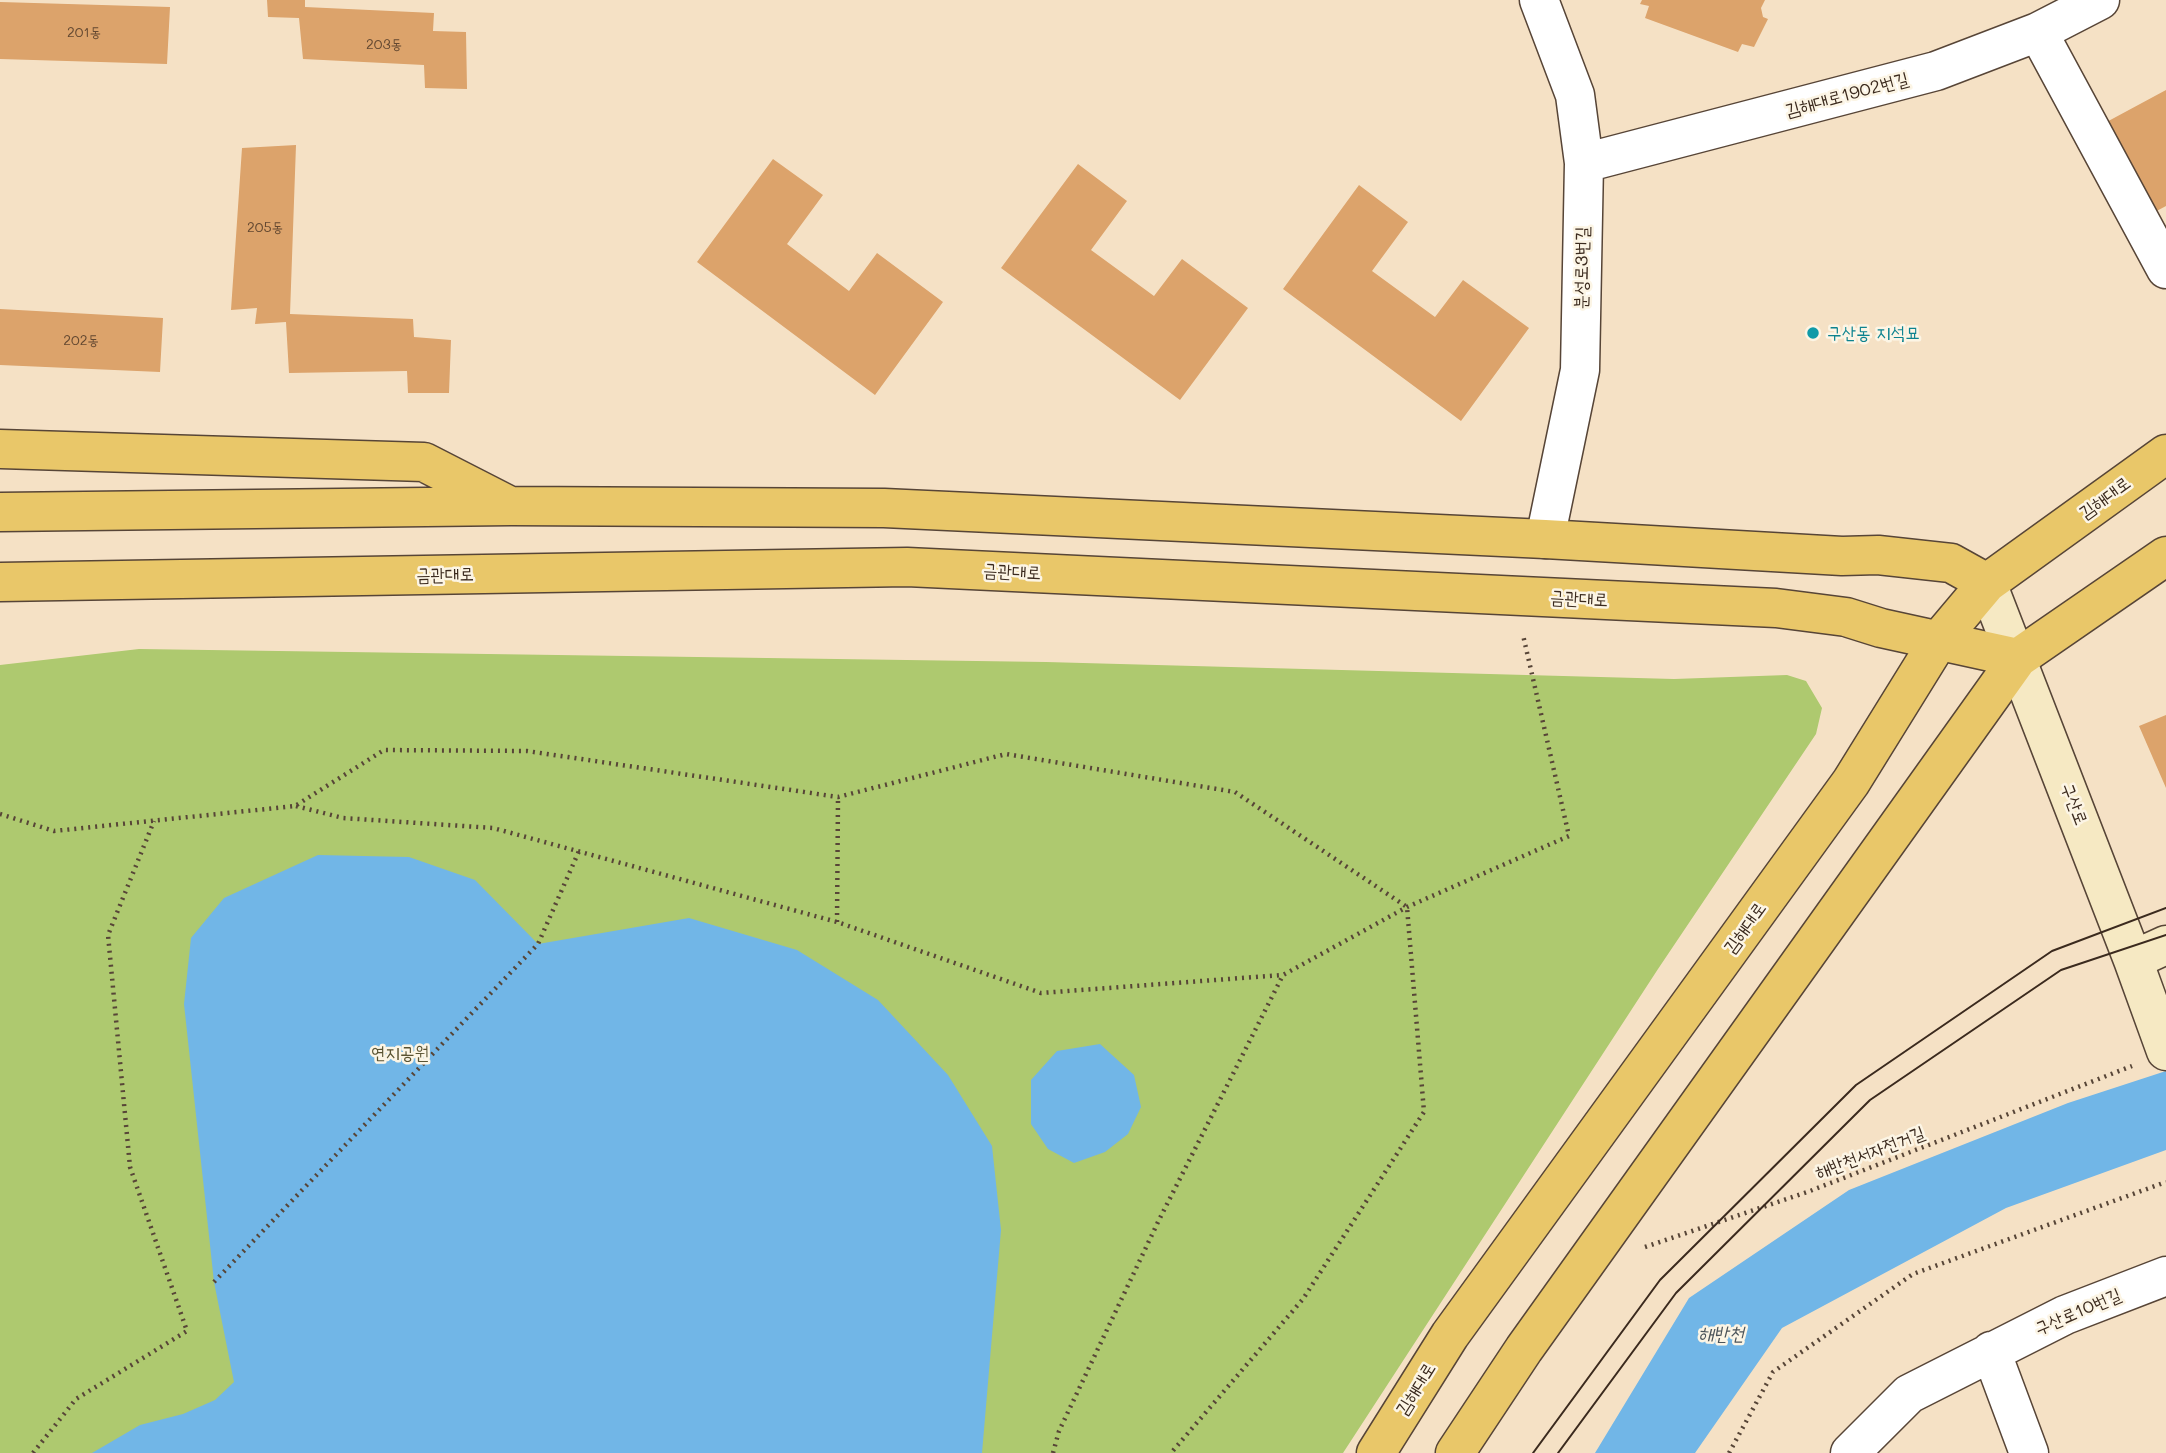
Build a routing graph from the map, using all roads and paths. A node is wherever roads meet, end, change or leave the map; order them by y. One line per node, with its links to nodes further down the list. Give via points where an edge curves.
1 (1539, 0): 4 (street, 분성로3번길, via 1575,95)
2 (2100, 0): 3 (street, 김해대로1902번길)
3 (2038, 32): 4 (street, 김해대로1902번길, via 1936,71); 5 (street)
4 (1584, 163): 10 (street, 분성로3번길, via 1580,370)
5 (2166, 269)
6 (0, 449): 8 (main road, via 424,462)
7 (2166, 454): 13 (main road, 김해대로)
8 (511, 506): 9 (main road); 10 (main road, via 884,509)
9 (0, 512)
10 (1545, 539): 13 (main road, via 1878,555 1951,563)
11 (2166, 556): 16 (main road)
12 (0, 582): 14 (main road, 금관대로, via 907,568)
13 (1987, 583): 15 (main road, 김해대로); 16 (main road, 구산로)
14 (1514, 596): 15 (main road, 금관대로, via 1776,608 1846,617); 22 (path, via 1569,836)
15 (1939, 640): 16 (main road, 금관대로); 35 (main road, 김해대로, via 1851,782 1450,1335)
16 (2018, 658): 24 (main road, 구산로); 28 (main road)
17 (838, 797): 18 (path, via 527,751 384,750); 22 (path, via 1006,754 1235,792); 23 (path)
18 (295, 806): 20 (path); 21 (path, via 343,818 493,828)
19 (0, 814): 20 (path, via 54,831)
20 (154, 821): 32 (path, via 108,935 130,1167 187,1331 76,1399)
21 (579, 851): 23 (path); 30 (path, via 538,944)
22 (1407, 907): 25 (path); 34 (path, via 1424,1112 1303,1299)
23 (837, 922): 25 (path, via 1041,993)
24 (2150, 952): 26 (main road, 구산로)
25 (1283, 975): 33 (path, via 1158,1222 1059,1431)
26 (2154, 1047): 28 (path, 해반천서자전거길, via 1810,1191)
27 (2166, 1182): 37 (path, via 1913,1274 1773,1373)
28 (1581, 1269): 36 (main road)
29 (2166, 1276): 31 (street, 구산로10번길, via 2065,1315)
30 (214, 1282)
31 (1991, 1351): 38 (street, 구산로10번길, via 1909,1394); 39 (street)
32 (33, 1453)
33 (1053, 1453)
34 (1171, 1453)
35 (1376, 1453)
36 (1455, 1453)
37 (1729, 1453)
38 (1850, 1453)
39 (2029, 1453)

